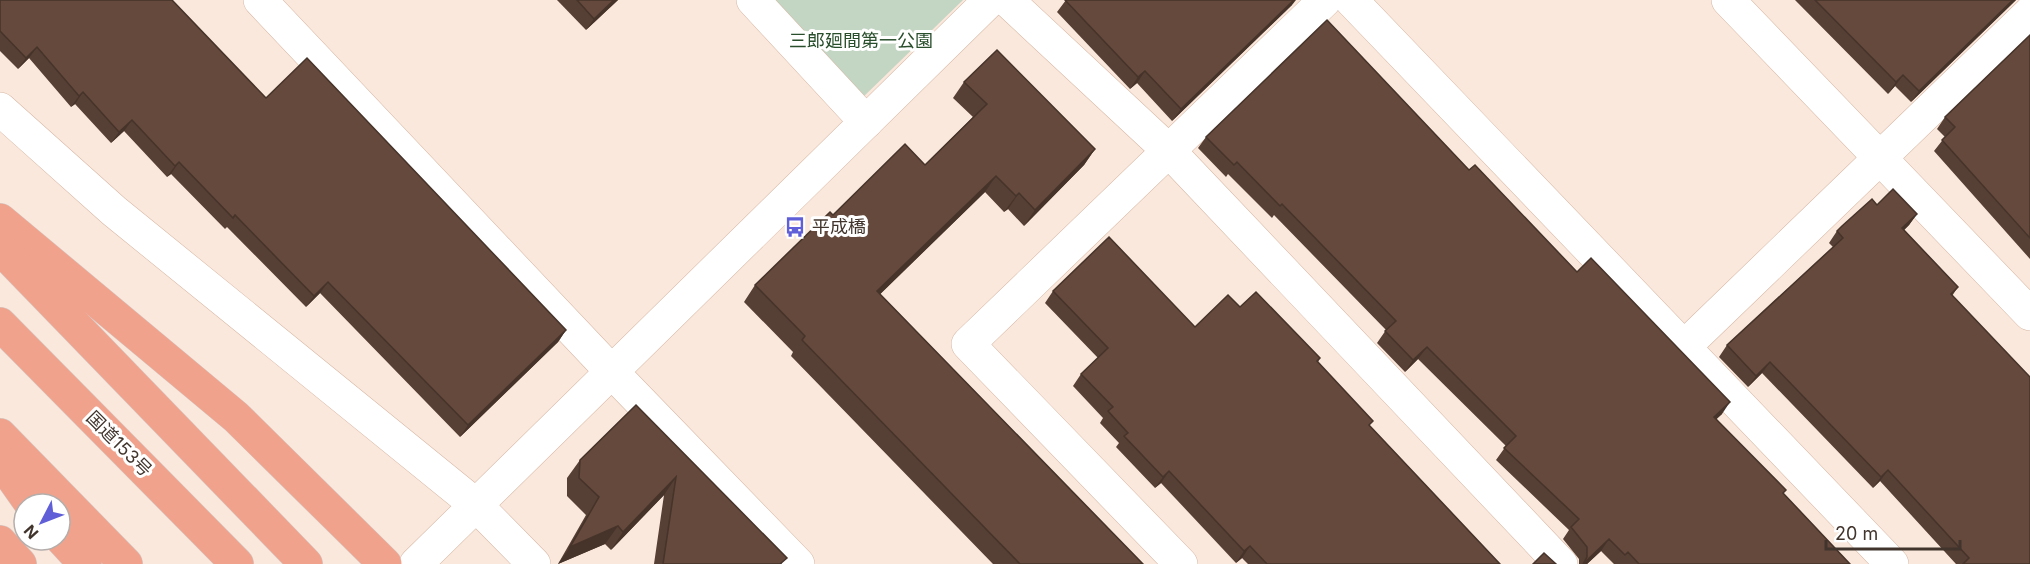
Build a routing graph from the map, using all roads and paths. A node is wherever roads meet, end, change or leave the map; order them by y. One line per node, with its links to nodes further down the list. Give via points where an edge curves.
1 (260, 0): 18 (street)
2 (753, 0): 10 (street)
3 (990, 0): 10 (street)
4 (1007, 0): 11 (street)
5 (1325, 0): 11 (street)
6 (1351, 0): 17 (street)
7 (1728, 0): 12 (street)
8 (2030, 13): 12 (street)
9 (0, 109): 22 (street, via 114,211)
10 (866, 122): 18 (street)
11 (1169, 151): 34 (street, via 968,344); 35 (street)
12 (1880, 158): 15 (street); 17 (street)
13 (0, 220): 30 (highway, via 236,417)
14 (0, 248): 29 (highway)
15 (2030, 314)
16 (0, 324): 28 (highway, 国道153号)
17 (1685, 346): 36 (street)
18 (612, 372): 22 (street); 33 (street)
19 (0, 435): 27 (highway)
20 (0, 460): 21 (highway)
21 (23, 492)
22 (471, 510): 31 (street); 32 (street)
23 (0, 542): 25 (highway)
24 (72, 550): 26 (highway)
25 (20, 564)
26 (85, 564)
27 (126, 564)
28 (237, 564)
29 (306, 564)
30 (386, 564)
31 (416, 564)
32 (534, 564)
33 (798, 564)
34 (1181, 564)
35 (1561, 564)
36 (1892, 564)

